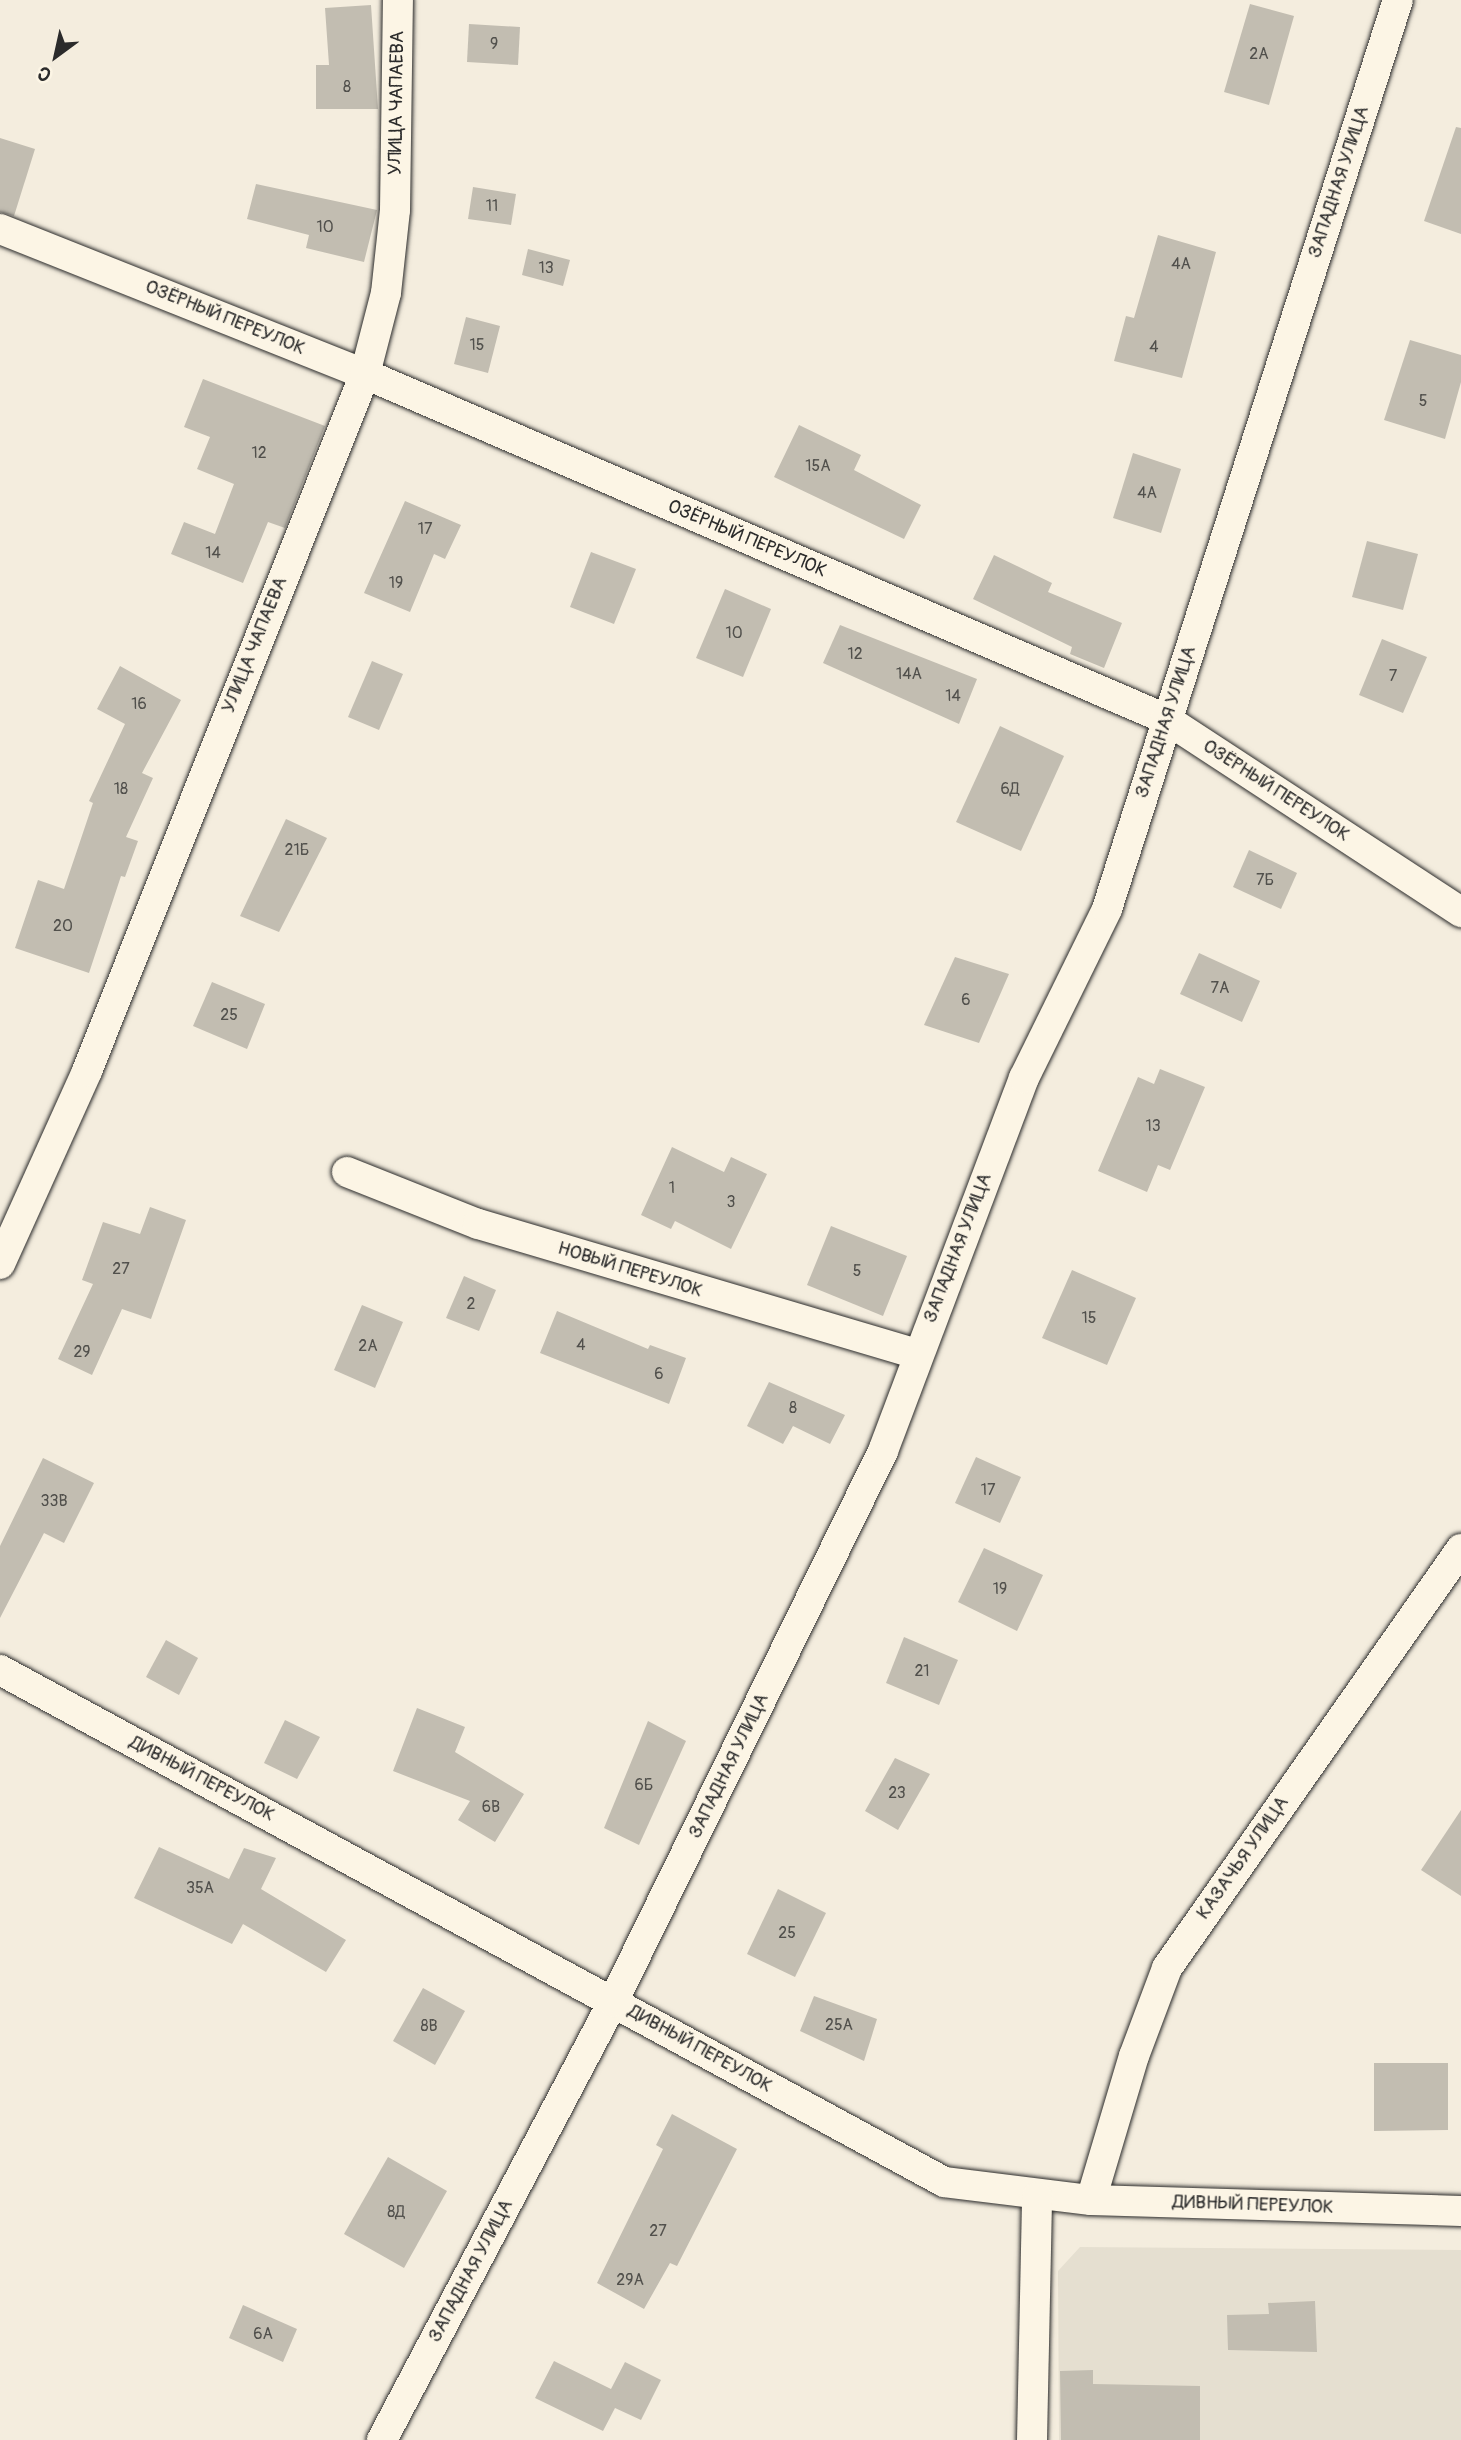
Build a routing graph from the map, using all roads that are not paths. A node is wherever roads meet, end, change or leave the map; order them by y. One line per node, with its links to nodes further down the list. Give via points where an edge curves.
1 (398, 0): 4 (street, УЛИЦА ЧАПАЕВА, via 395,210 386,293)
2 (1398, 0): 5 (street, ЗАПАДНАЯ УЛИЦА)
3 (0, 229): 4 (street, ОЗЁРНЫЙ ПЕРЕУЛОК)
4 (365, 374): 5 (street, ОЗЁРНЫЙ ПЕРЕУЛОК); 8 (street, УЛИЦА ЧАПАЕВА, via 88,1071)
5 (1166, 719): 6 (street, ОЗЁРНЫЙ ПЕРЕУЛОК); 9 (street, ЗАПАДНАЯ УЛИЦА, via 1107,909 1024,1078)
6 (1461, 912)
7 (347, 1172): 9 (street, НОВЫЙ ПЕРЕУЛОК, via 478,1224)
8 (0, 1264)
9 (918, 1354): 12 (street, ЗАПАДНАЯ УЛИЦА, via 883,1451)
10 (1461, 1549): 14 (street, КАЗАЧЬЯ УЛИЦА, via 1167,1968 1134,2056)
11 (0, 1670): 12 (street, ДИВНЫЙ ПЕРЕУЛОК)
12 (613, 2002): 13 (street, ДИВНЫЙ ПЕРЕУЛОК, via 944,2182); 16 (street, ЗАПАДНАЯ УЛИЦА)
13 (1037, 2197): 14 (street, ДИВНЫЙ ПЕРЕУЛОК); 17 (street)
14 (1091, 2200): 15 (street, ДИВНЫЙ ПЕРЕУЛОК)
15 (1461, 2211)
16 (382, 2440)
17 (1032, 2440)

